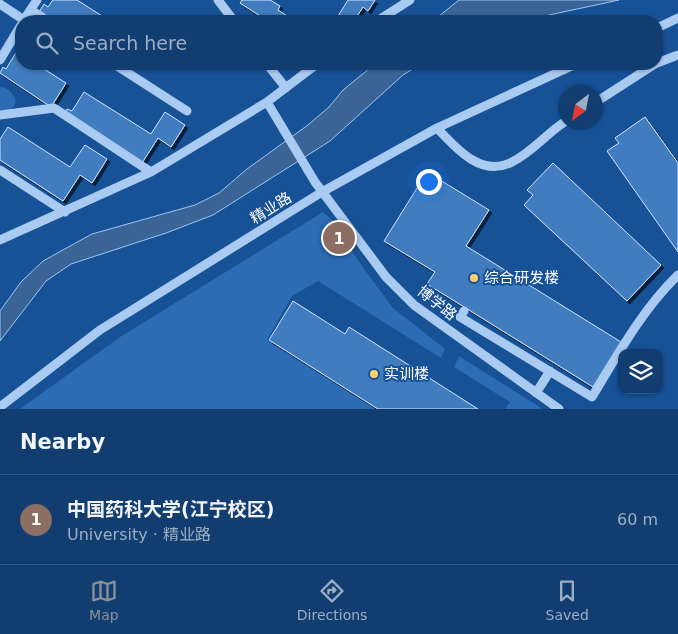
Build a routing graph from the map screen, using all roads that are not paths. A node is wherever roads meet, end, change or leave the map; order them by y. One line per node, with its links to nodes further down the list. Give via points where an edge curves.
1 (36, 0): 5 (street)
2 (218, 0): 8 (street)
3 (410, 0): 9 (street)
4 (0, 4): 10 (street)
5 (31, 10): 6 (street); 7 (street)
6 (28, 15)
7 (39, 15)
8 (229, 15)
9 (386, 15)
10 (15, 16)
11 (678, 18): 12 (street)
12 (663, 25)
13 (15, 35): 16 (street)
14 (678, 55): 15 (street)
15 (663, 59)
16 (0, 60)
17 (123, 70): 25 (street)
18 (272, 70): 22 (street)
19 (310, 70): 22 (street)
20 (563, 70): 28 (street, 精业路)
21 (642, 70): 23 (street)
22 (286, 88): 24 (street)
23 (603, 97)
24 (266, 102): 30 (street); 31 (street, 博学路)
25 (187, 111)
26 (0, 115): 30 (street, via 54,108)
27 (558, 127): 28 (street, via 512,162 496,167 475,162)
28 (437, 128): 31 (street, 精业路)
29 (0, 170): 32 (street)
30 (151, 172): 32 (street)
31 (322, 192): 35 (street, 博学路, via 386,277 414,305); 38 (street, 精业路, via 100,330)
32 (65, 212): 33 (street)
33 (0, 240)
34 (678, 275): 36 (street, via 659,293 634,328 592,397)
35 (449, 331): 36 (street, via 462,314); 37 (street, 博学路)
36 (550, 371): 37 (street)
37 (536, 392): 39 (street, 博学路)
38 (0, 407)
39 (559, 409)

